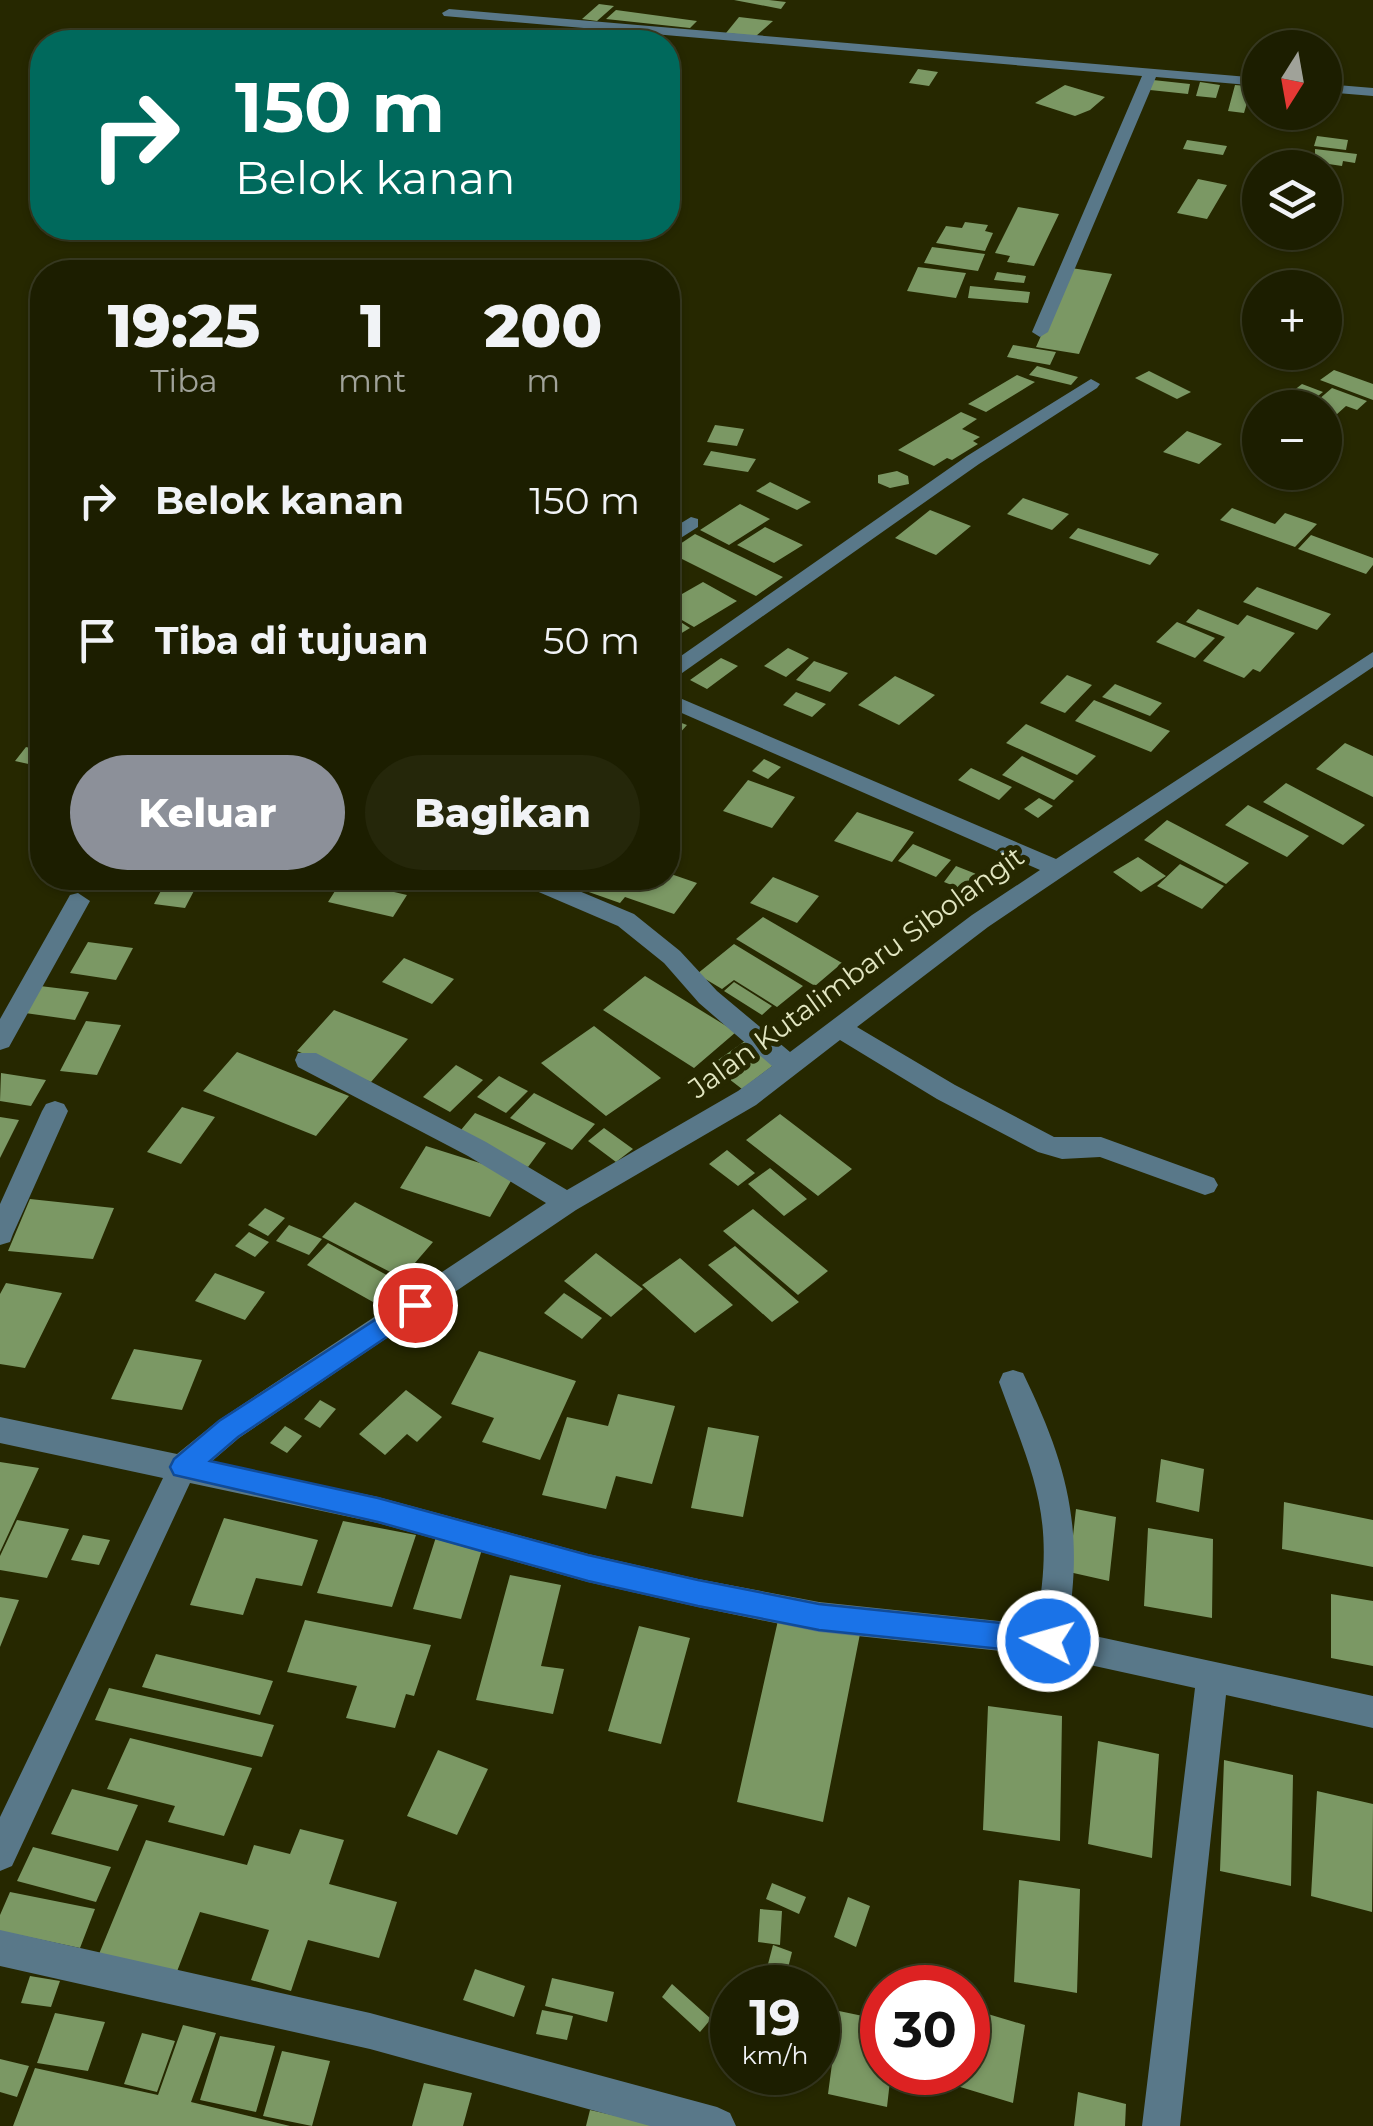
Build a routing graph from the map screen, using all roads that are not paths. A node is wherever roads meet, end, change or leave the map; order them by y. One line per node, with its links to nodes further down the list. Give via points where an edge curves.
1 (449, 13): 2 (street)
2 (651, 30)
3 (680, 32): 4 (street)
4 (1151, 72): 5 (street); 8 (street)
5 (1242, 80)
6 (1342, 89): 7 (street)
7 (1373, 92)
8 (1040, 332)
9 (1091, 384): 13 (street)
10 (691, 523): 11 (street)
11 (680, 531)
12 (1373, 658): 15 (street, Jalan Kutalimbaru Sibolangit)
13 (680, 666)
14 (680, 704): 15 (street)
15 (1056, 868): 18 (street, Jalan Kutalimbaru Sibolangit)
16 (556, 890): 21 (street, via 626,920)
17 (78, 902): 19 (street)
18 (841, 1029): 21 (street, Jalan Kutalimbaru Sibolangit); 23 (street, via 1047,1145 1100,1147)
19 (0, 1040)
20 (307, 1060): 24 (street)
21 (789, 1066): 24 (street, Jalan Kutalimbaru Sibolangit)
22 (55, 1111): 25 (street)
23 (1205, 1185)
24 (567, 1203): 28 (street, Jalan Kutalimbaru Sibolangit, via 228,1429)
25 (0, 1234)
26 (1013, 1382): 29 (street, via 1056,1499 1060,1572)
27 (0, 1430): 28 (street)
28 (183, 1467): 29 (street, via 698,1593 819,1617); 32 (street, Jalan Kutalimbaru Sibolangit)
29 (1048, 1641): 30 (street)
30 (1212, 1679): 31 (street); 35 (street)
31 (1373, 1712)
32 (0, 1854)
33 (0, 1948): 34 (street, via 370,2032)
34 (717, 2126)
35 (1162, 2126)

